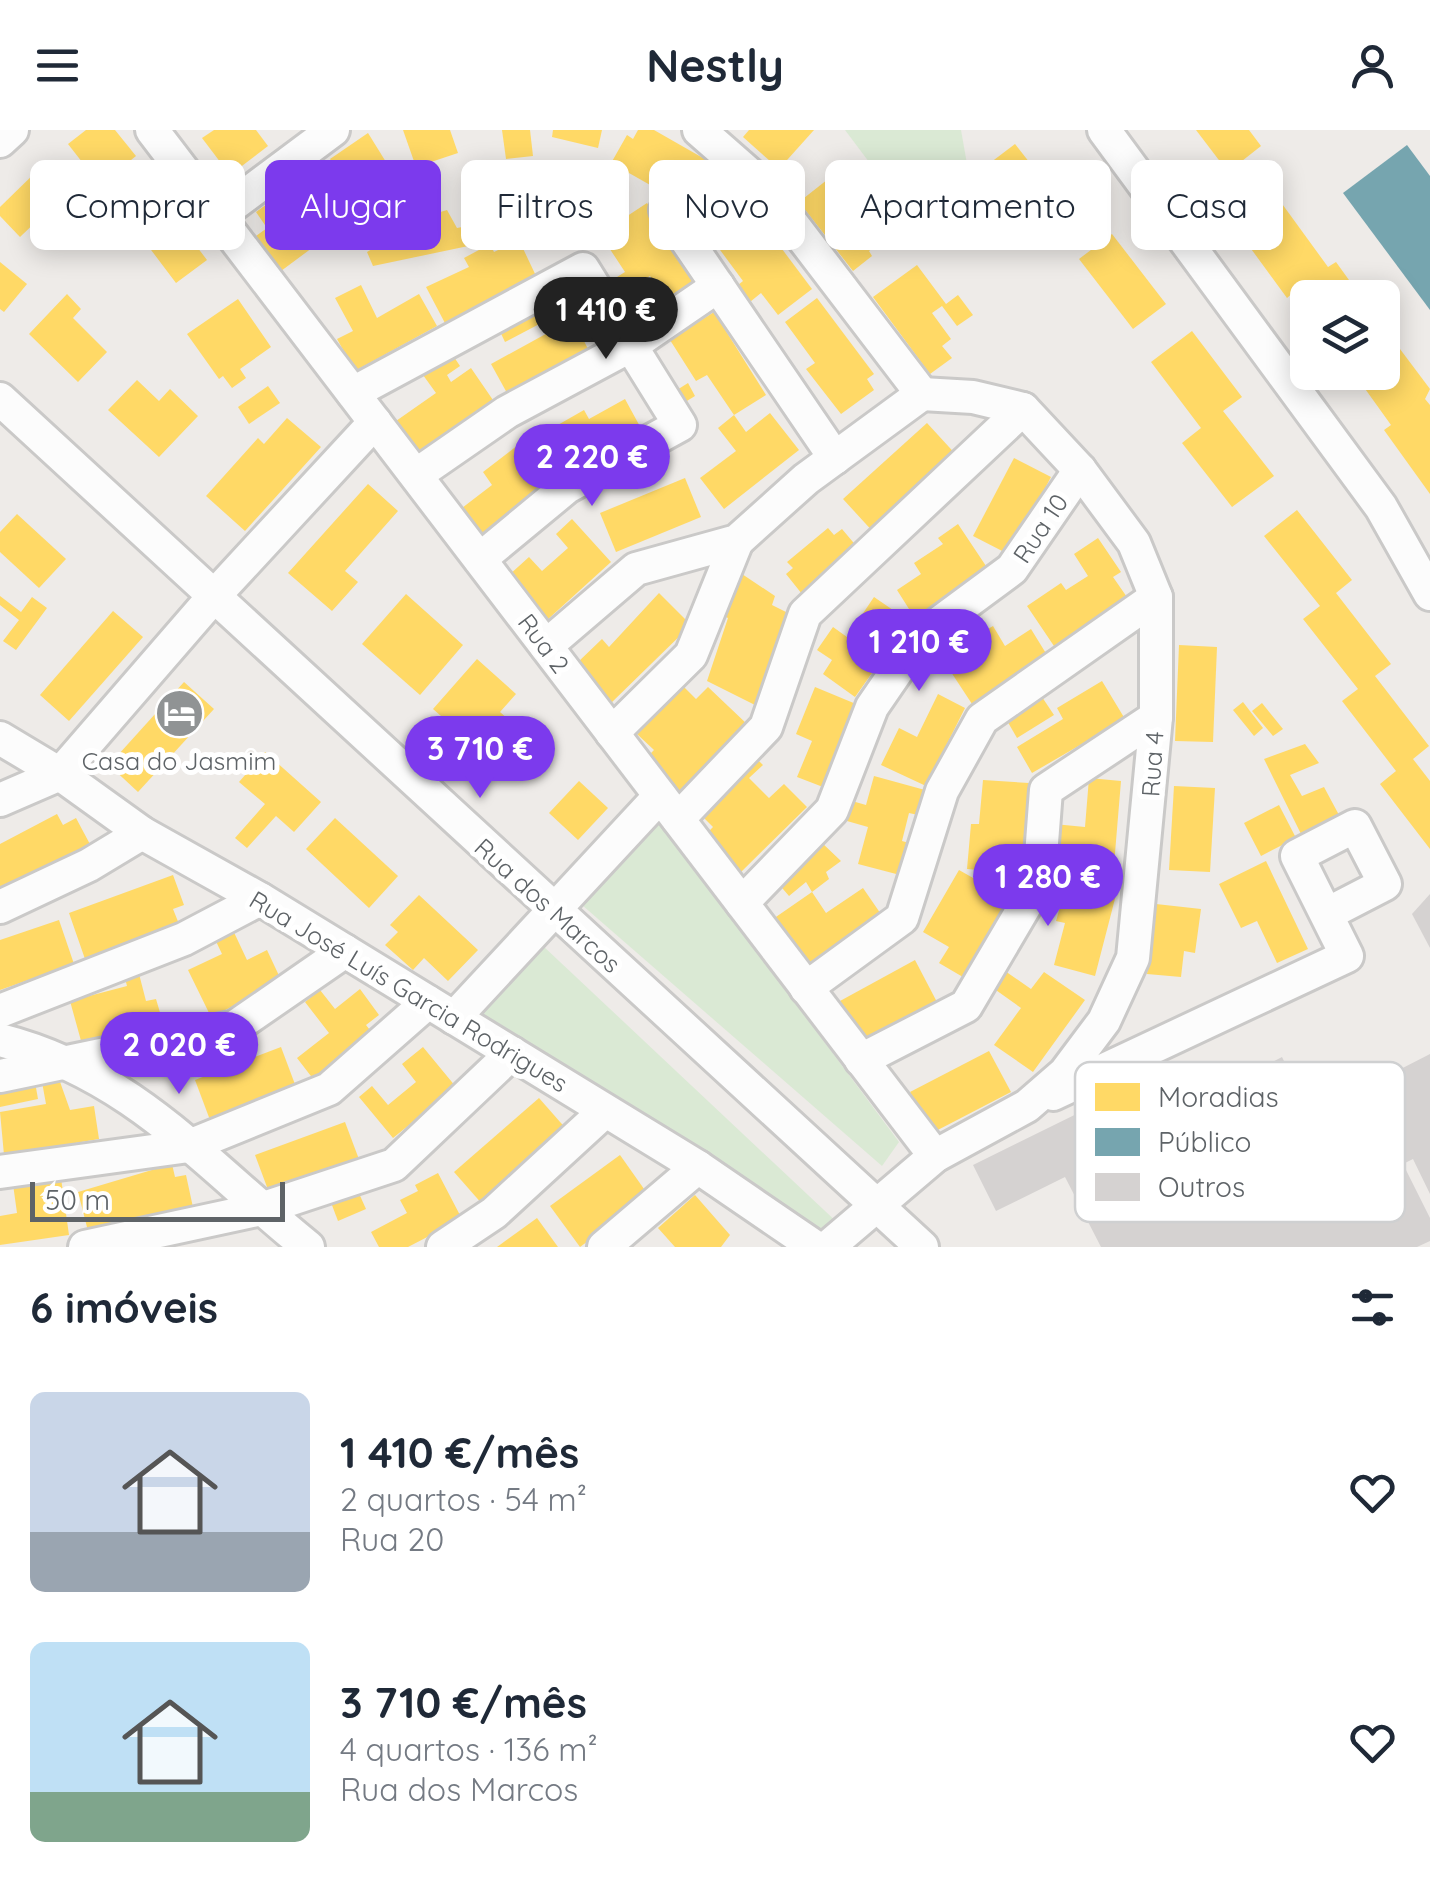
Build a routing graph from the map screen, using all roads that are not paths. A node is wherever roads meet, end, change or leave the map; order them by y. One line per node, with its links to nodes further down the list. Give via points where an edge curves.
1 (12, 130): 6 (street)
2 (152, 130): 7 (street, Rua 2)
3 (333, 130): 8 (street)
4 (699, 130): 14 (street, via 764,187)
5 (1104, 130): 23 (street, via 1381,507)
6 (0, 141)
7 (175, 160)
8 (245, 196)
9 (244, 250): 13 (street, Rua 2)
10 (693, 250): 11 (street)
11 (718, 286): 12 (street); 18 (street)
12 (632, 345): 13 (street, via 583,268); 20 (street, via 506,412); 22 (street, via 680,425 567,487)
13 (353, 393): 17 (street, Rua 2)
14 (922, 394): 16 (street, via 973,396); 18 (street)
15 (0, 399): 24 (street, Rua dos Marcos)
16 (1023, 410): 19 (street, Rua 4); 32 (street, via 806,614 766,727)
17 (375, 422): 20 (street, Rua 2); 24 (street)
18 (835, 458): 21 (street)
19 (1080, 470): 25 (street, Rua 4, via 1134,543); 35 (street, Rua 10, via 1012,569 920,637 872,706 832,810)
20 (416, 476): 22 (street, Rua 2)
21 (737, 541): 26 (street, via 636,569); 28 (street, via 691,655)
22 (480, 560): 26 (street, Rua 2)
23 (1430, 594)
24 (215, 595): 30 (street); 37 (street, Rua dos Marcos)
25 (1156, 596): 27 (street, Rua 4); 40 (street, via 982,718 942,791 902,918)
26 (546, 646): 28 (street, Rua 2)
27 (1156, 716): 45 (street, via 1046,790 1039,882 966,1006); 50 (street, Rua 4, via 1133,958 1104,1021 1065,1073)
28 (612, 733): 32 (street, Rua 2)
29 (0, 738): 30 (street, Rua José Luís Garcia Rodrigues)
30 (60, 774): 31 (street); 33 (street, Rua José Luís Garcia Rodrigues)
31 (0, 800)
32 (669, 808): 35 (street, Rua 2); 37 (street)
33 (142, 833): 34 (street, Rua José Luís Garcia Rodrigues); 36 (street)
34 (260, 899): 39 (street, Rua José Luís Garcia Rodrigues); 42 (street, via 184,939)
35 (742, 903): 40 (street, Rua 2)
36 (0, 908)
37 (555, 911): 41 (street); 56 (street, Rua dos Marcos)
38 (1326, 914): 46 (street, via 1347,956)
39 (345, 951): 41 (street, Rua José Luís Garcia Rodrigues); 47 (street, via 235,1027)
40 (806, 988): 45 (street, Rua 2)
41 (441, 1010): 44 (street, Rua José Luís Garcia Rodrigues); 52 (street, via 329,1089)
42 (0, 1011)
43 (0, 1040): 47 (street)
44 (512, 1053): 51 (street, Rua José Luís Garcia Rodrigues); 57 (street, via 394,1165)
45 (861, 1060): 53 (street, Rua 2)
46 (1121, 1062)
47 (70, 1064): 48 (street); 52 (street, via 119,1088)
48 (0, 1076)
49 (1075, 1084): 50 (street)
50 (1027, 1106): 53 (street, Rua 4)
51 (605, 1110): 54 (street, Rua José Luís Garcia Rodrigues); 60 (street, via 494,1213)
52 (190, 1146): 55 (street); 57 (street)
53 (934, 1156): 56 (street, Rua 4)
54 (698, 1167): 61 (street); 62 (street, Rua José Luís Garcia Rodrigues)
55 (0, 1172)
56 (876, 1206): 63 (street, Rua 4); 64 (street, Rua dos Marcos)
57 (261, 1209): 58 (street); 59 (street)
58 (84, 1247)
59 (308, 1247)
60 (443, 1247)
61 (604, 1247)
62 (815, 1247)
63 (828, 1247)
64 (922, 1247)

